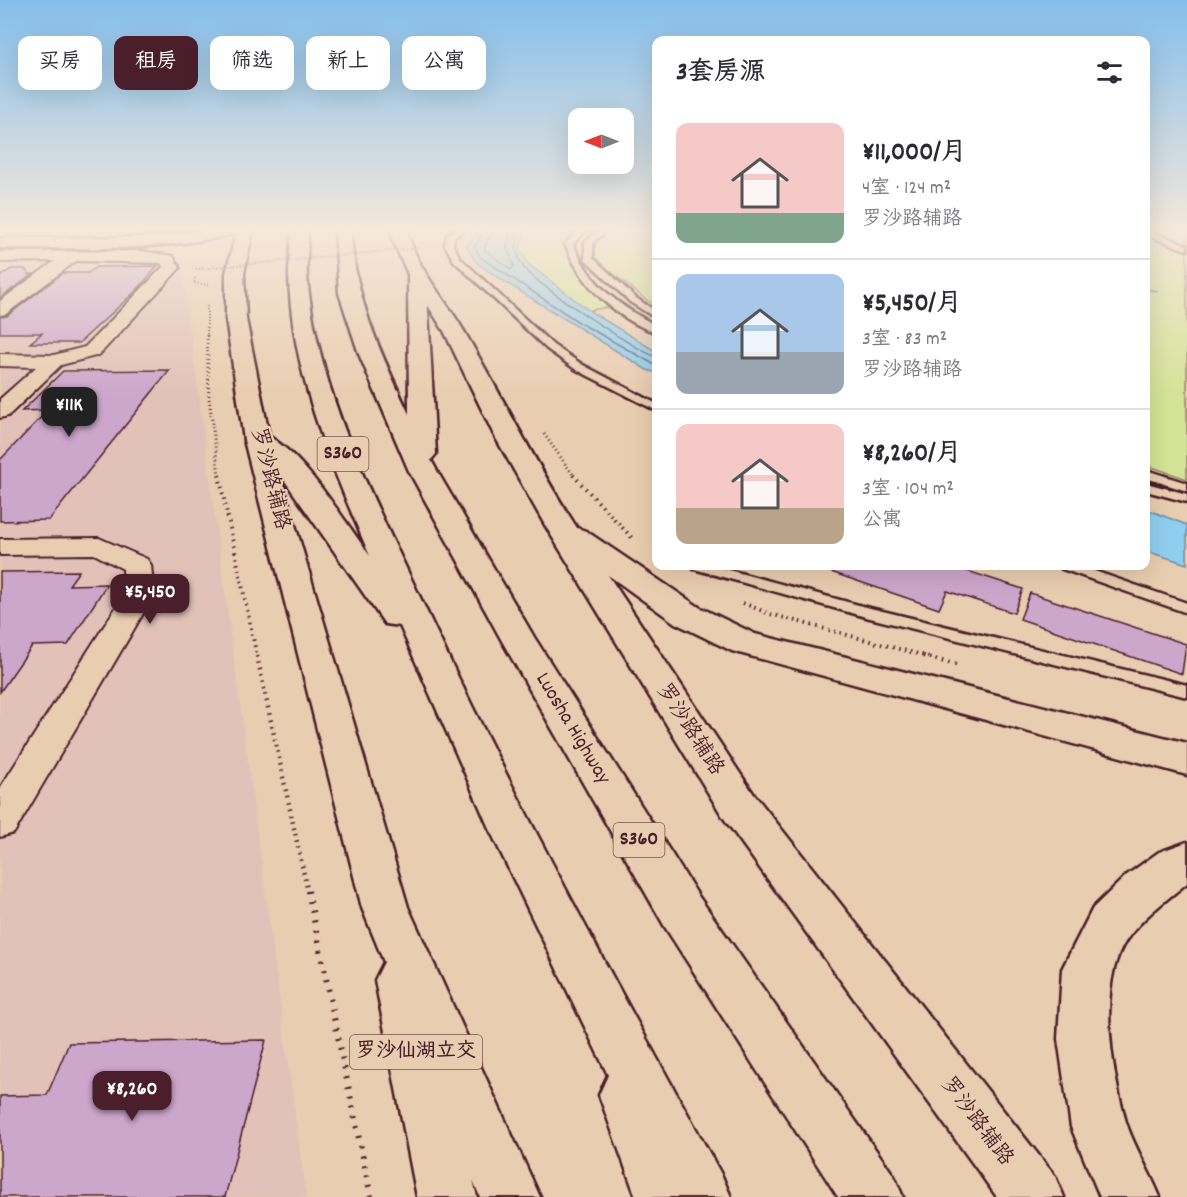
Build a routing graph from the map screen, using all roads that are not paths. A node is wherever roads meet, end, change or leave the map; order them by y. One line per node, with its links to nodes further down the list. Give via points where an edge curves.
1 (34, 285): 11 (street)
2 (156, 285): 15 (street, via 92,351)
3 (235, 285): 18 (main road, 罗沙路辅路, via 236,319)
4 (298, 285): 29 (main road, S360, via 312,363 353,483)
5 (348, 285): 19 (main road, Luosha Highway / S360, via 370,354)
6 (419, 285): 19 (main road)
7 (431, 285): 24 (main road, 罗沙路辅路, via 506,433)
8 (484, 285): 16 (lane, via 550,347)
9 (594, 285): 13 (lane, via 613,306)
10 (617, 285): 12 (lane)
11 (0, 310)
12 (652, 313)
13 (652, 327)
14 (0, 360): 15 (street)
15 (54, 360): 17 (street)
16 (652, 405)
17 (0, 411)
18 (257, 440): 29 (main road, via 288,465); 34 (main road, 罗沙路辅路)
19 (423, 471): 40 (main road, Luosha Highway / S360, via 519,641 682,912)
20 (1150, 475): 21 (lane)
21 (1187, 487)
22 (1150, 488): 23 (lane)
23 (1187, 498)
24 (560, 525): 31 (main road, via 687,615 744,643); 41 (main road, 罗沙路辅路, via 738,806)
25 (0, 547): 32 (street, via 99,546 137,565 139,595)
26 (714, 570): 30 (lane)
27 (1078, 570): 28 (lane)
28 (1187, 608)
29 (435, 668): 35 (main road, S360)
30 (1187, 691)
31 (1187, 759)
32 (0, 821)
33 (1187, 862): 42 (main road, via 1175,866 1143,890 1110,924 1087,969 1084,1039 1099,1127)
34 (385, 908): 36 (main road, 罗沙仙湖立交); 37 (main road, 罗沙路辅路)
35 (573, 956): 38 (main road); 39 (main road, S360)
36 (447, 1197)
37 (510, 1197)
38 (666, 1197)
39 (701, 1197)
40 (873, 1197)
41 (1034, 1197)
42 (1130, 1197)

